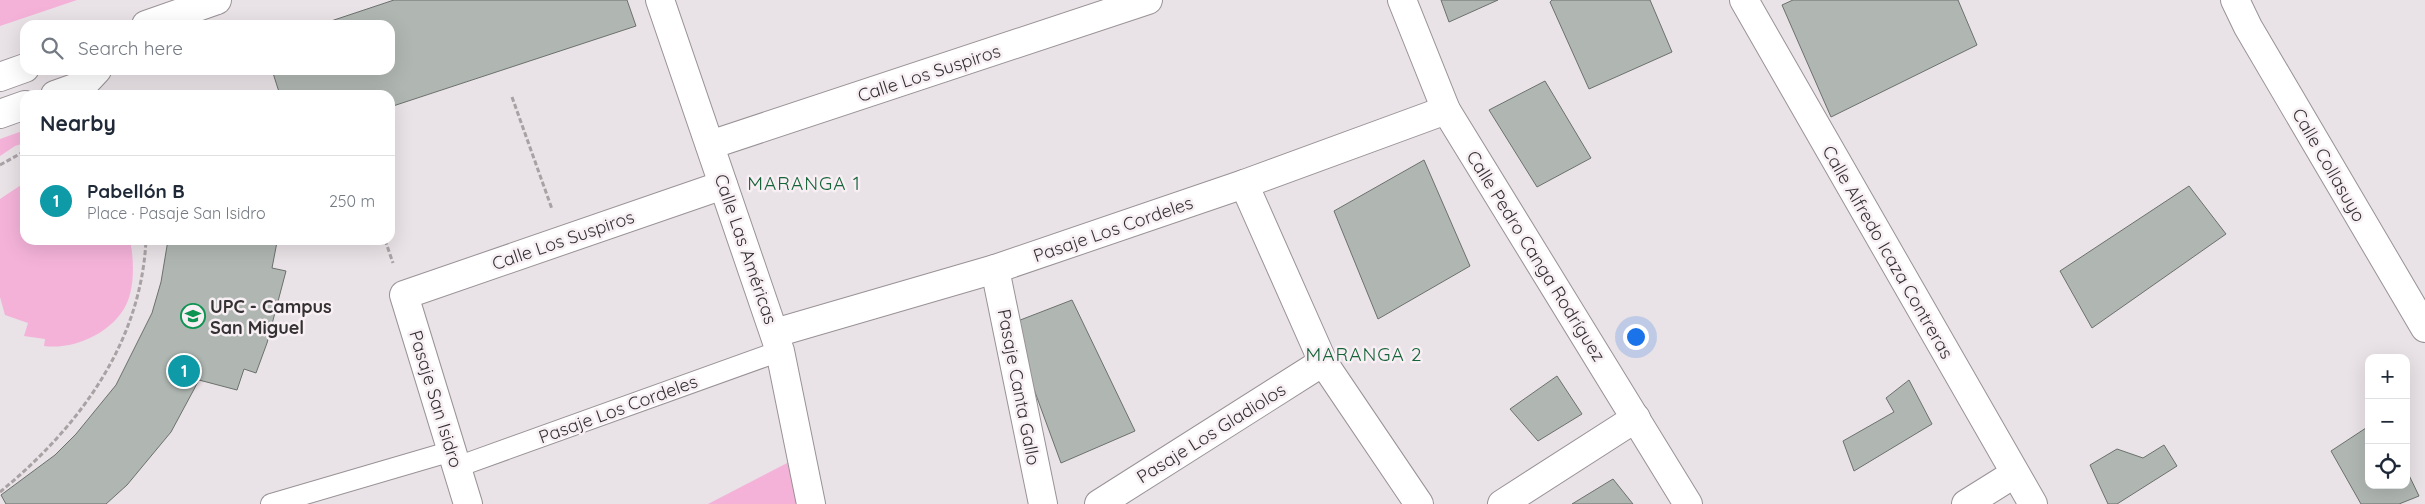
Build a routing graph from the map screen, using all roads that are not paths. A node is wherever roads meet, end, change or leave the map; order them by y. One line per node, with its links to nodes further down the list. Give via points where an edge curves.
1 (217, 0): 7 (street)
2 (660, 0): 15 (street, Calle Las Américas)
3 (1148, 0): 15 (street, Calle Los Suspiros)
4 (1402, 0): 13 (street, Calle Pedro Canga Rodríguez)
5 (1744, 0): 25 (street, Calle Alfredo Icaza Contreras)
6 (2235, 0): 20 (street, Calle Collasuyo)
7 (160, 20)
8 (20, 70): 10 (street)
9 (92, 75): 11 (street, via 83,85)
10 (0, 77)
11 (69, 90)
12 (20, 107): 14 (street)
13 (1446, 110): 16 (street, Pasaje Los Cordeles); 23 (street, Calle Pedro Canga Rodríguez)
14 (0, 114)
15 (710, 145): 17 (street, Calle Las Américas)
16 (1244, 184): 18 (street, Pasaje Los Cordeles); 22 (street)
17 (723, 185): 19 (street, Calle Los Suspiros); 21 (street, Calle Las Américas)
18 (995, 269): 21 (street, Pasaje Los Cordeles); 29 (street, Pasaje Canta Gallo)
19 (404, 295): 24 (street, Pasaje San Isidro)
20 (2425, 328)
21 (777, 342): 24 (lane, Pasaje Los Cordeles); 28 (street, Calle Las Américas)
22 (1323, 362): 30 (street, Pasaje Los Gladiolos); 31 (street)
23 (1636, 418): 32 (street); 33 (street, Calle Pedro Canga Rodríguez)
24 (454, 459): 26 (lane, Pasaje Los Cordeles); 27 (street, Pasaje San Isidro)
25 (2014, 474): 34 (street); 35 (street, Calle Alfredo Icaza Contreras)
26 (271, 504)
27 (468, 504)
28 (811, 504)
29 (1043, 504)
30 (1099, 504)
31 (1419, 504)
32 (1502, 504)
33 (1688, 504)
34 (1966, 504)
35 (2033, 504)

